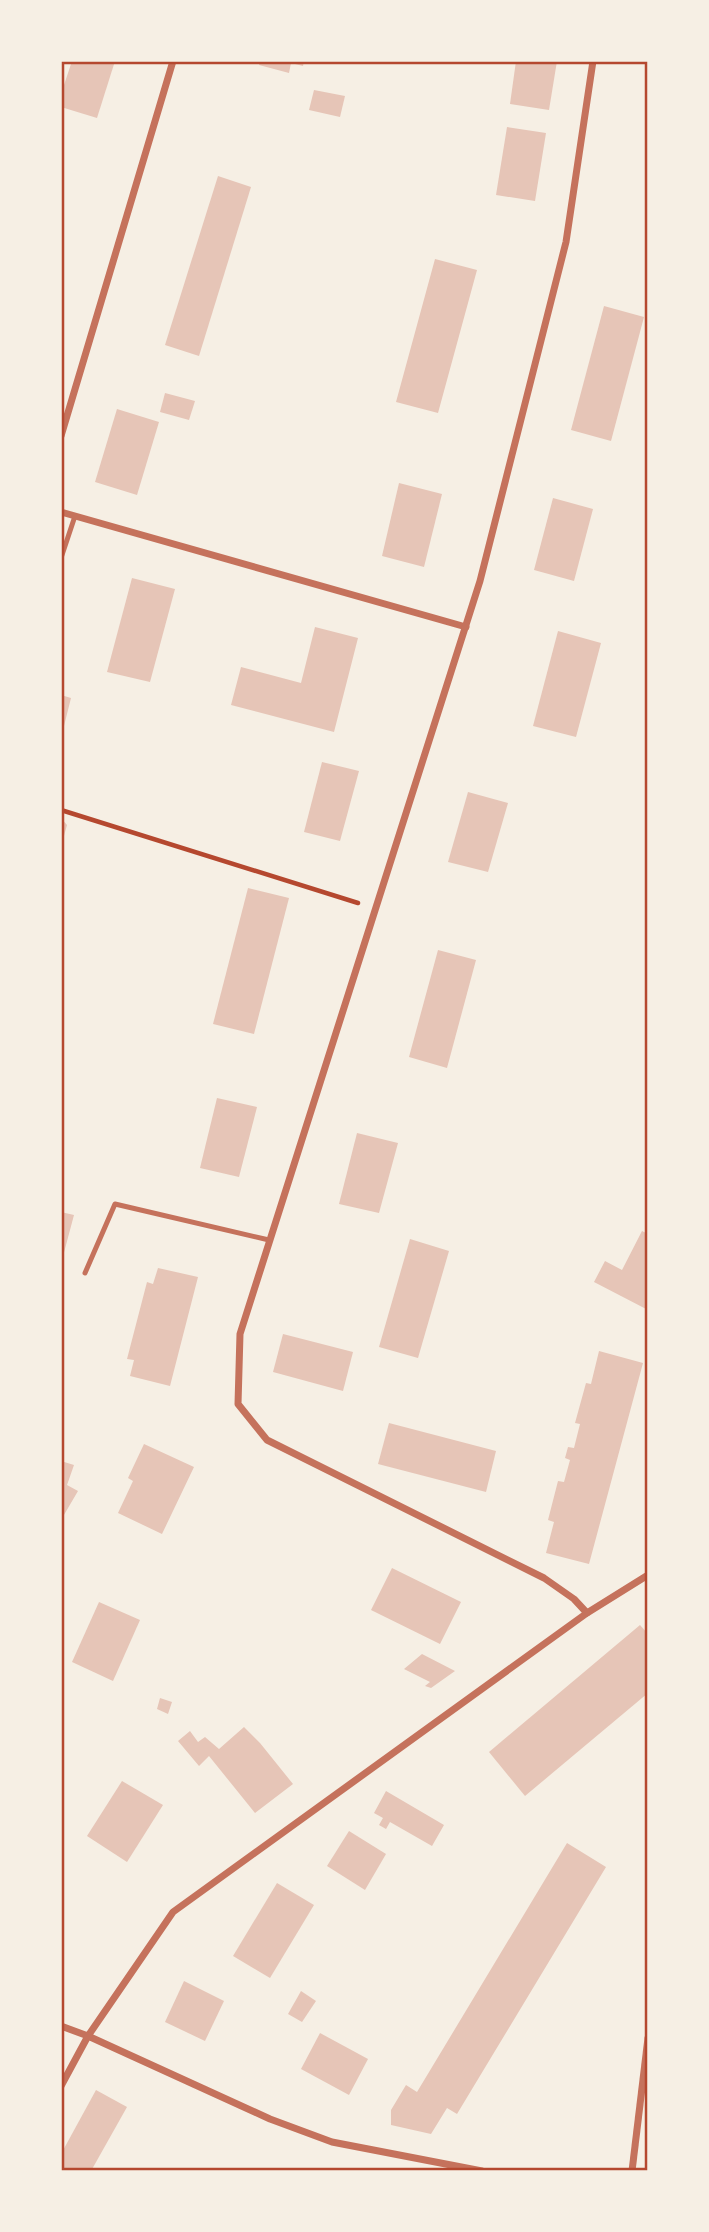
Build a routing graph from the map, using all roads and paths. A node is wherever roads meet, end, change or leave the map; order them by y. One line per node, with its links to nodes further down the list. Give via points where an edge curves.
1 (173, 61): 3 (street)
2 (593, 61): 7 (street, via 566,242)
3 (61, 436)
4 (61, 512): 5 (street)
5 (75, 516): 6 (lane); 7 (street)
6 (61, 558)
7 (466, 627): 9 (street)
8 (61, 810): 9 (path)
9 (376, 908): 10 (street)
10 (270, 1240): 11 (lane, via 115,1204); 13 (street, via 240,1334 238,1404 267,1440 544,1577)
11 (85, 1273)
12 (648, 1575): 13 (street)
13 (587, 1614): 15 (street, via 173,1912)
14 (61, 2026): 15 (street)
15 (88, 2036): 17 (street); 18 (street, via 270,2119 332,2142)
16 (648, 2038): 19 (street)
17 (61, 2086)
18 (482, 2171)
19 (632, 2171)

